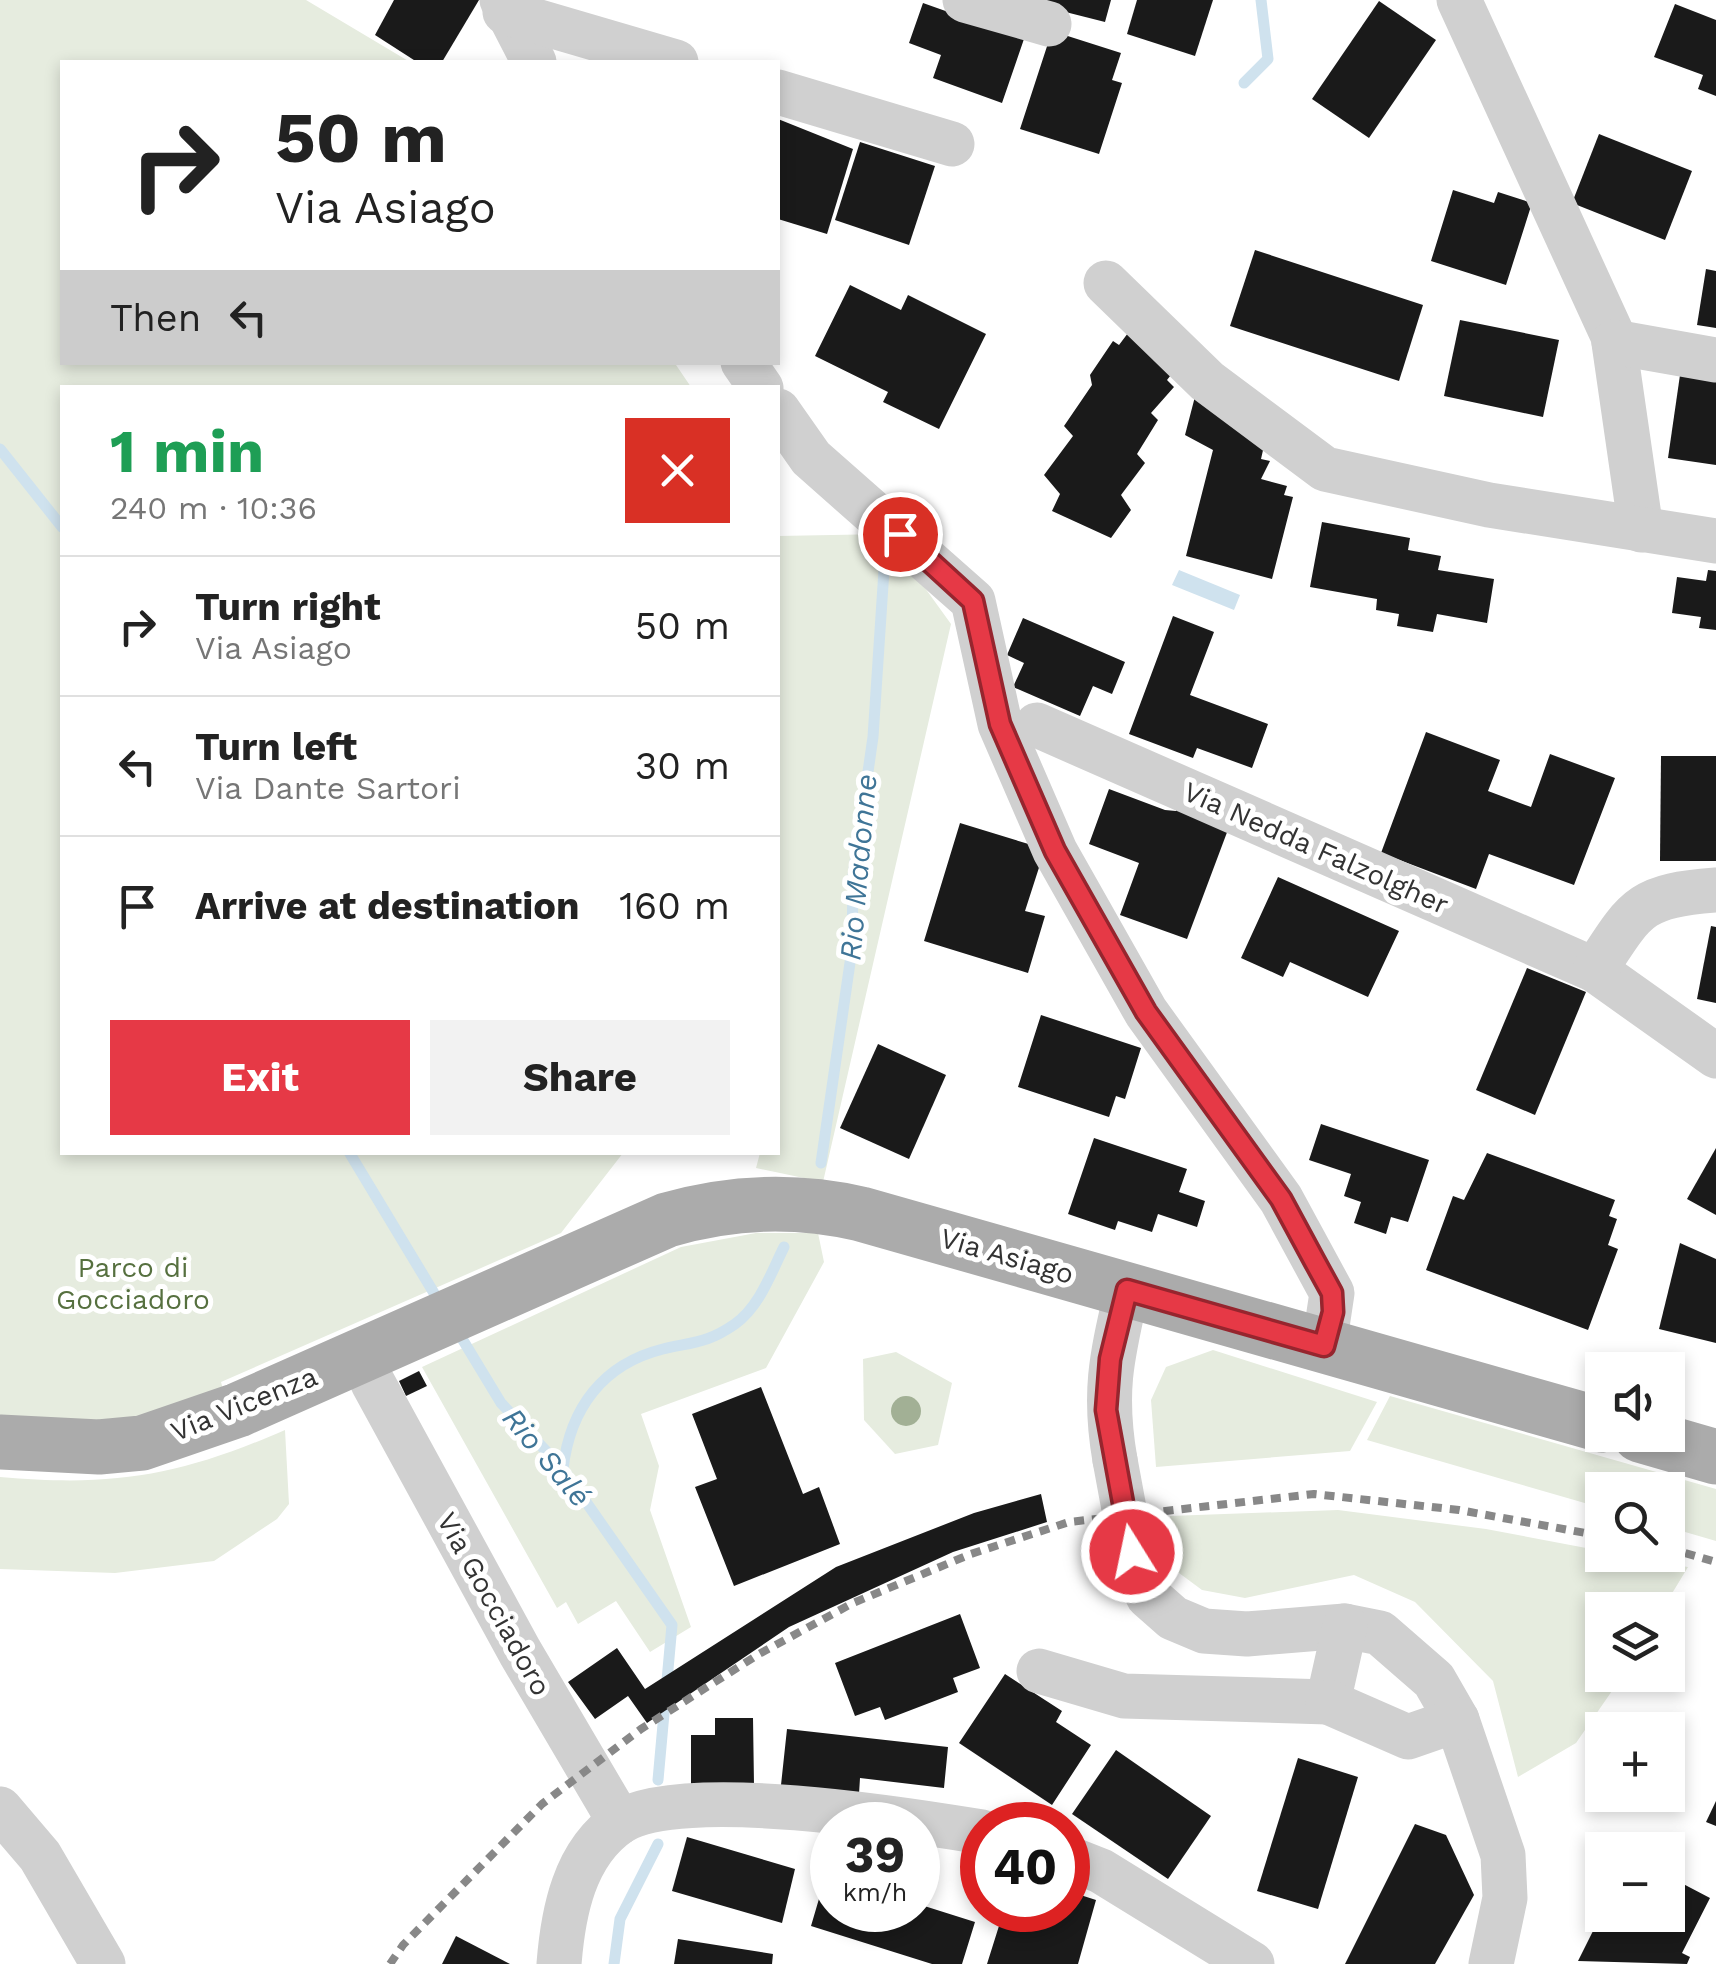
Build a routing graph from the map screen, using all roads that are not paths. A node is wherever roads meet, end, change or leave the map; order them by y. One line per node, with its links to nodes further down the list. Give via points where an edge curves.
1 (965, 0): 4 (street)
2 (1459, 0): 10 (street)
3 (503, 6): 5 (street); 6 (street)
4 (1050, 24)
5 (533, 60)
6 (670, 60)
7 (780, 93): 8 (street)
8 (952, 144)
9 (1106, 283): 13 (street, via 1207,381 1325,469)
10 (1614, 342): 11 (street); 13 (street)
11 (1716, 360)
12 (780, 414): 21 (street, via 811,458 973,601 1000,724 1055,851 1146,1012 1281,1199 1332,1293)
13 (1641, 530): 14 (street)
14 (1716, 541)
15 (1037, 725): 17 (street, Via Nedda Falzolgher)
16 (1716, 890): 17 (street, via 1663,894 1630,915)
17 (1595, 970): 18 (street, Via Nedda Falzolgher)
18 (1716, 1056)
19 (1127, 1290): 20 (main road, Via Asiago, via 861,1214 788,1202 714,1208 668,1220); 21 (main road, Via Asiago); 27 (street, bridge, via 1106,1410 1132,1552 1148,1596 1173,1618 1204,1631)
20 (475, 1306): 24 (main road, Via Vicenza, via 238,1410 142,1444)
21 (1324, 1346): 23 (main road, Via Asiago)
22 (373, 1383): 32 (street, Via Gocciadoro)
23 (1585, 1419)
24 (0, 1442)
25 (1685, 1447): 26 (main road)
26 (1716, 1456)
27 (1345, 1626): 29 (street); 30 (street, via 1380,1633 1434,1680)
28 (1039, 1672): 29 (street, via 1124,1696)
29 (1328, 1702): 30 (street, via 1408,1737)
30 (1457, 1720): 38 (street, via 1504,1855 1504,1898)
31 (0, 1810): 35 (street, via 40,1856)
32 (620, 1822): 33 (street, via 641,1812 721,1806); 36 (street, via 596,1844 575,1881)
33 (960, 1828)
34 (1090, 1867): 37 (street)
35 (102, 1964)
36 (558, 1964)
37 (1252, 1964)
38 (1491, 1964)

